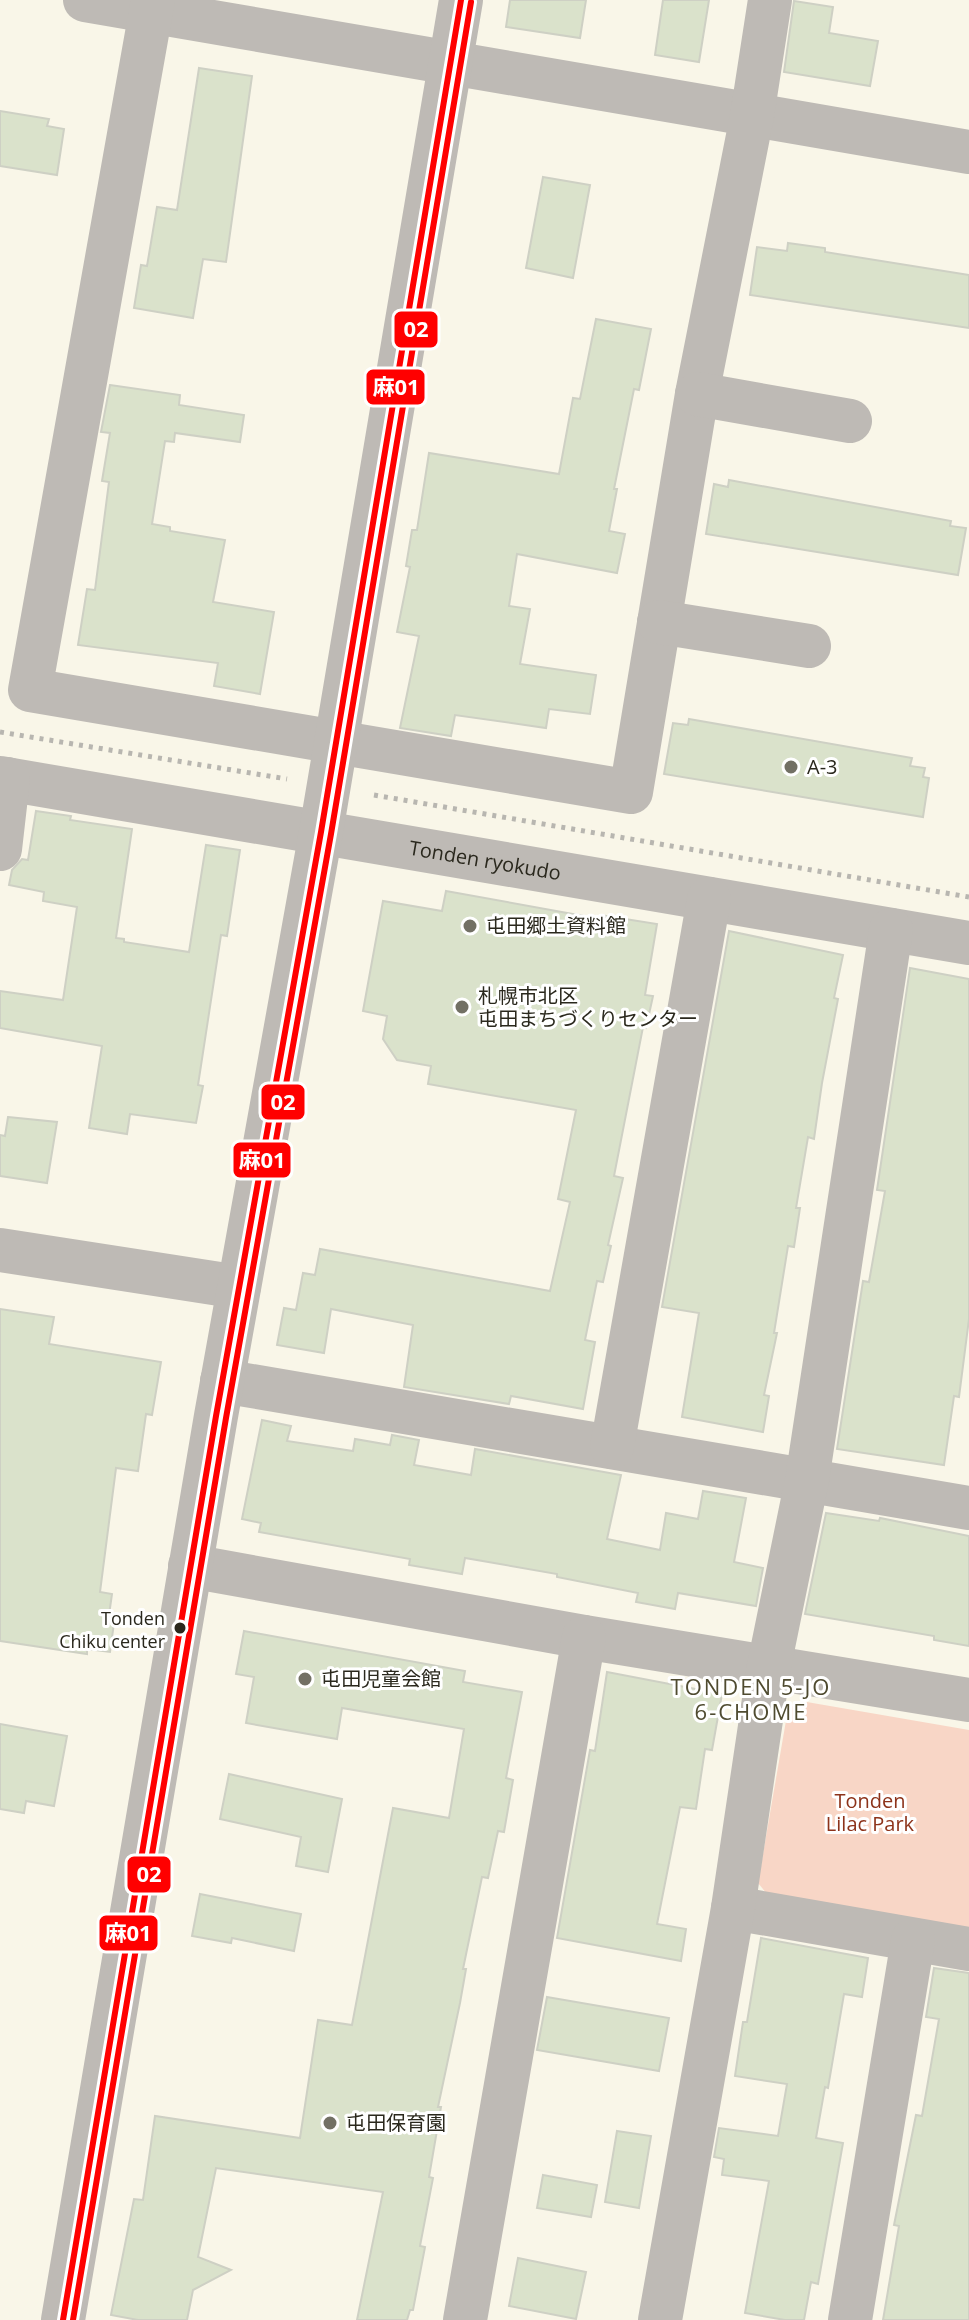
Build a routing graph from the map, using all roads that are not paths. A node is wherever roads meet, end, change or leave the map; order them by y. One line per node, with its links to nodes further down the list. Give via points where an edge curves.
1 (85, 0): 4 (street)
2 (461, 0): 5 (street)
3 (770, 0): 6 (street)
4 (152, 6): 5 (street); 12 (street, via 30,690)
5 (451, 63): 6 (street); 12 (street)
6 (752, 116): 7 (street); 8 (street)
7 (969, 152)
8 (697, 394): 9 (street); 10 (street)
9 (850, 421)
10 (659, 622): 11 (street); 12 (street, via 631,792)
11 (809, 646)
12 (335, 744): 14 (street)
13 (4, 778): 14 (street, Tonden ryokudo); 15 (street)
14 (321, 832): 16 (street, Tonden ryokudo); 20 (street)
15 (0, 849)
16 (709, 899): 17 (street, Tonden ryokudo); 22 (street)
17 (891, 930): 18 (street, Tonden ryokudo); 23 (street)
18 (969, 943)
19 (0, 1250): 20 (street)
20 (239, 1287): 21 (street)
21 (222, 1381): 22 (street); 25 (street)
22 (612, 1447): 23 (street)
23 (807, 1480): 24 (street); 27 (street)
24 (969, 1508)
25 (190, 1566): 26 (street); 32 (street)
26 (584, 1637): 27 (street); 33 (street)
27 (769, 1666): 28 (street); 29 (street)
28 (969, 1700)
29 (733, 1908): 30 (street); 34 (street)
30 (913, 1940): 31 (street); 35 (street)
31 (969, 1949)
32 (63, 2320)
33 (465, 2320)
34 (660, 2320)
35 (850, 2320)

